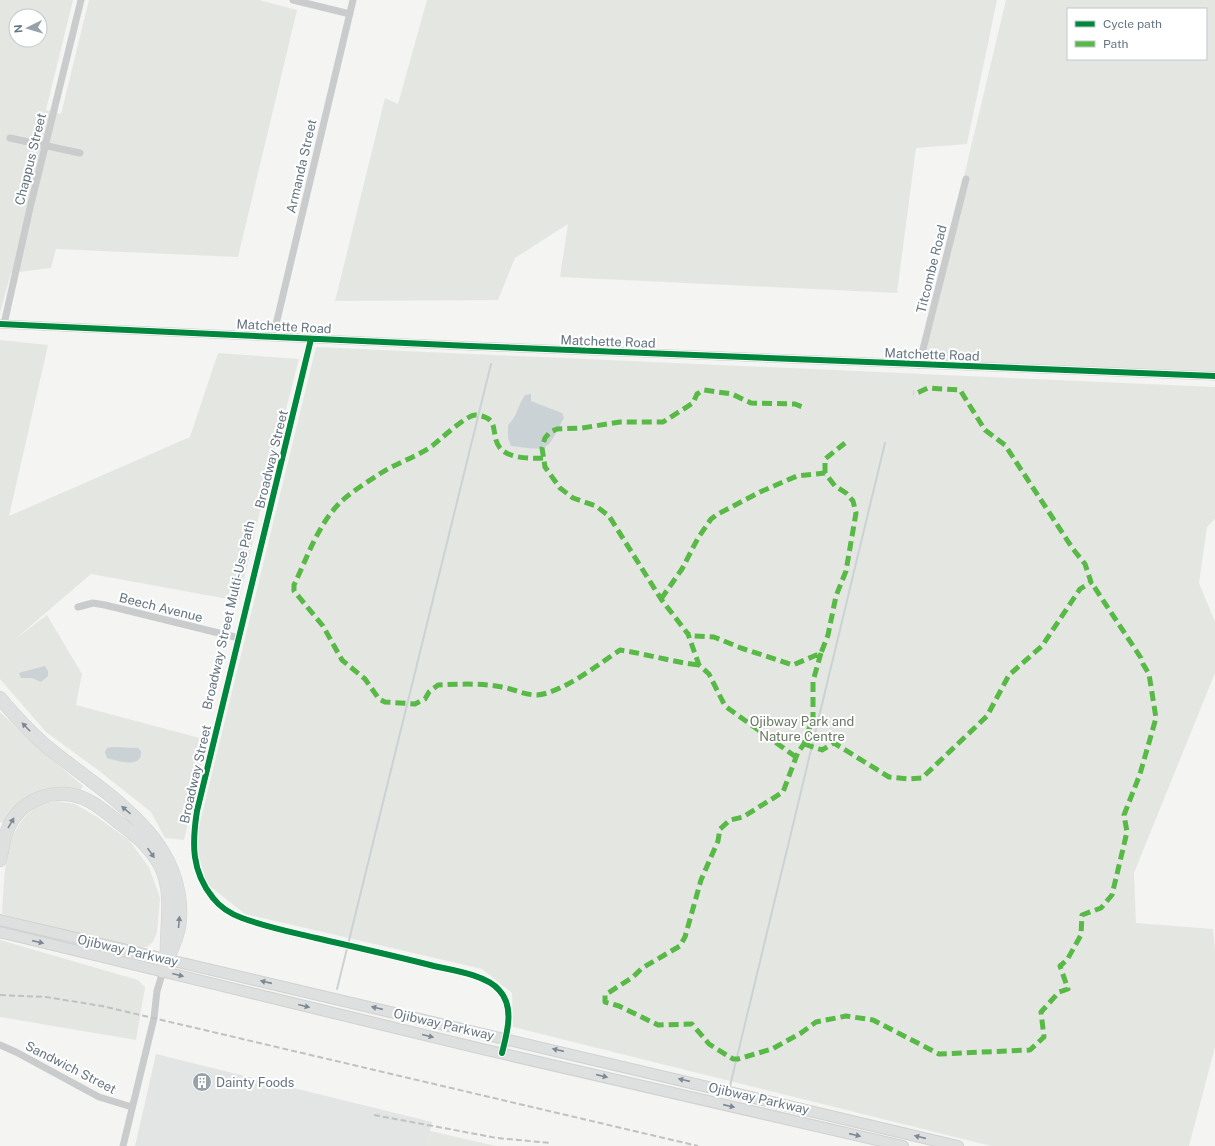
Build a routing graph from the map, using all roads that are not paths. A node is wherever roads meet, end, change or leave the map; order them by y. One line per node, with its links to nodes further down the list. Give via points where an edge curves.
1 (81, 0): 6 (street, Chappus Street)
2 (293, 0): 4 (street)
3 (353, 0): 4 (street, Armanda Street)
4 (350, 14): 10 (street, Armanda Street)
5 (10, 138): 6 (street)
6 (46, 145): 7 (street); 9 (street, Chappus Street)
7 (80, 153)
8 (966, 179): 12 (street, Titcombe Road)
9 (2, 324): 10 (street, Matchette Road)
10 (273, 337): 11 (street, Matchette Road)
11 (311, 339): 12 (street, Matchette Road); 15 (street, Broadway Street)
12 (919, 365): 13 (street, Matchette Road)
13 (1215, 376)
14 (78, 607): 15 (street, Beech Avenue, via 93,603 105,605)
15 (239, 638): 22 (street, Broadway Street, via 197,811 193,838 197,868 209,892 222,907 243,919 488,981 499,990 506,1004 509,1016)
16 (0, 698): 20 (highway, one-way to 16, via 177,940 180,904 175,876 160,847 129,812 30,732)
17 (0, 860): 20 (highway, one-way to 20, via 6,832 12,820 33,800 58,794 72,794 84,798 138,837 160,866 167,884 169,902)
18 (0, 920): 20 (main road, Ojibway Parkway)
19 (0, 932): 21 (main road, Ojibway Parkway, one-way to 21)
20 (167, 958): 21 (highway); 22 (main road, Ojibway Parkway, one-way to 20)
21 (163, 971): 24 (main road, Ojibway Parkway, one-way to 24); 25 (street)
22 (506, 1038): 24 (street, Broadway Street); 28 (main road, Ojibway Parkway, one-way to 22)
23 (0, 1045): 25 (street, Sandwich Street, via 100,1097)
24 (502, 1053): 27 (main road, Ojibway Parkway, one-way to 27)
25 (132, 1107): 26 (street)
26 (123, 1146)
27 (902, 1146)
28 (958, 1146)

